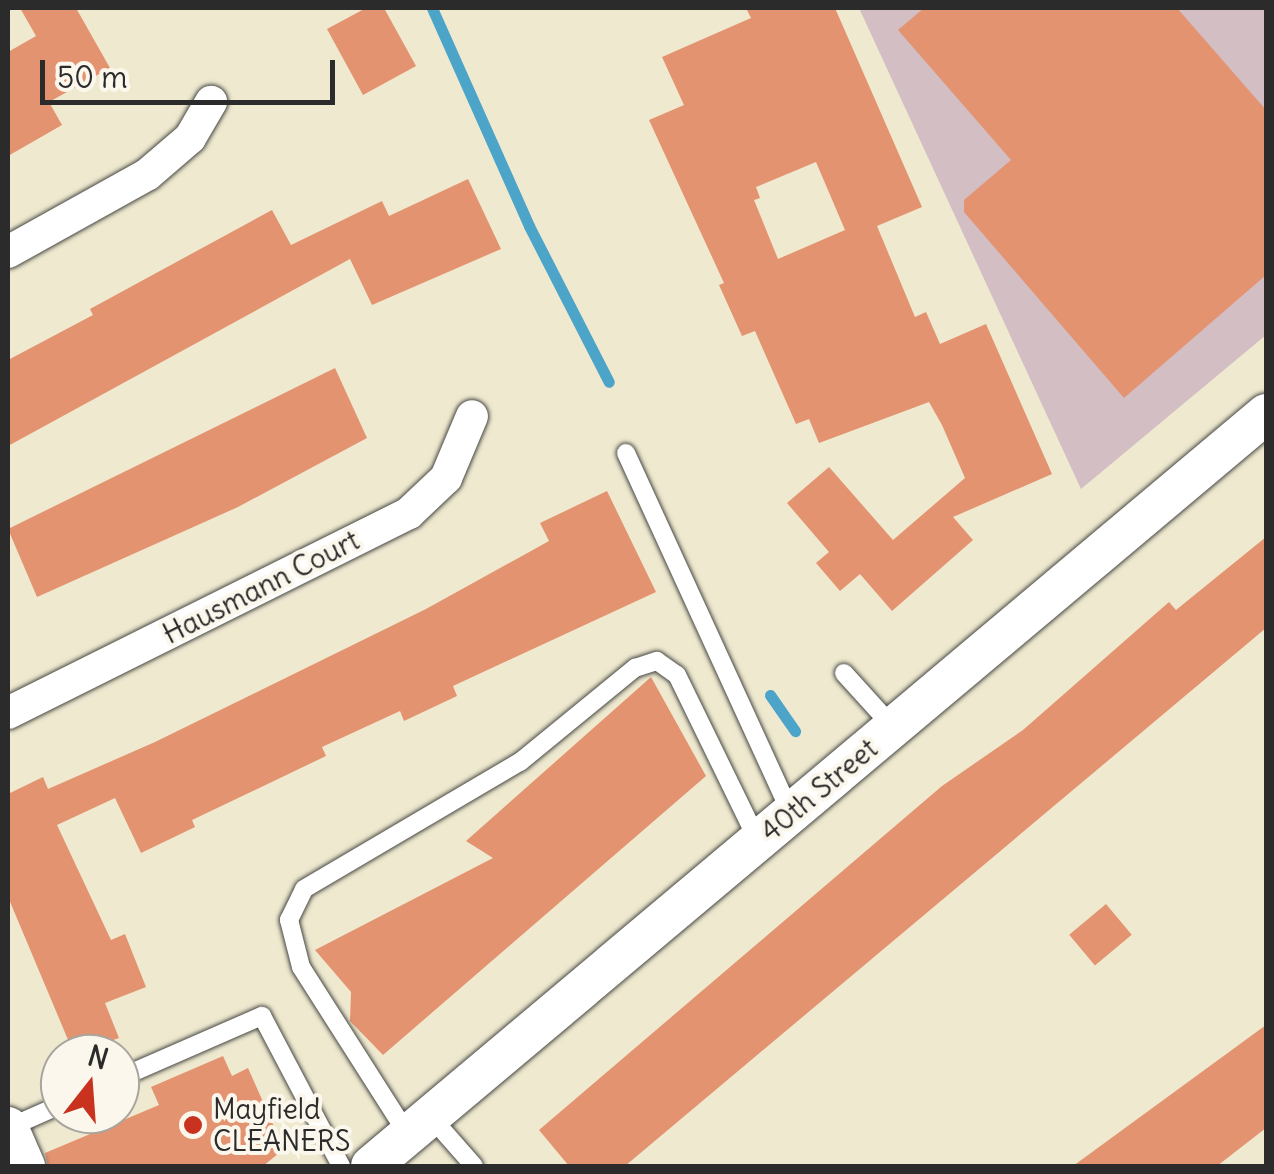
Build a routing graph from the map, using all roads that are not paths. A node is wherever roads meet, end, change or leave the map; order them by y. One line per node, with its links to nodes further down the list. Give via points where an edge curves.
1 (211, 102): 2 (street, via 190,138 148,174)
2 (8, 252)
3 (1266, 414): 8 (street, 40th Street)
4 (472, 416): 7 (street, Hausmann Court, via 446,478 408,513)
5 (626, 453): 9 (lane)
6 (844, 673): 8 (lane)
7 (8, 713)
8 (894, 728): 9 (street, 40th Street)
9 (791, 814): 10 (street, 40th Street)
10 (758, 841): 13 (street, 40th Street); 13 (lane, via 677,675 657,661 646,662 520,762 304,889 294,902 289,937 300,967)
11 (140, 1069): 16 (lane, via 262,1016)
12 (40, 1113): 14 (lane)
13 (420, 1126): 17 (street, 40th Street); 18 (lane)
14 (8, 1127): 15 (street)
15 (24, 1166)
16 (342, 1166)
17 (371, 1166)
18 (474, 1166)

